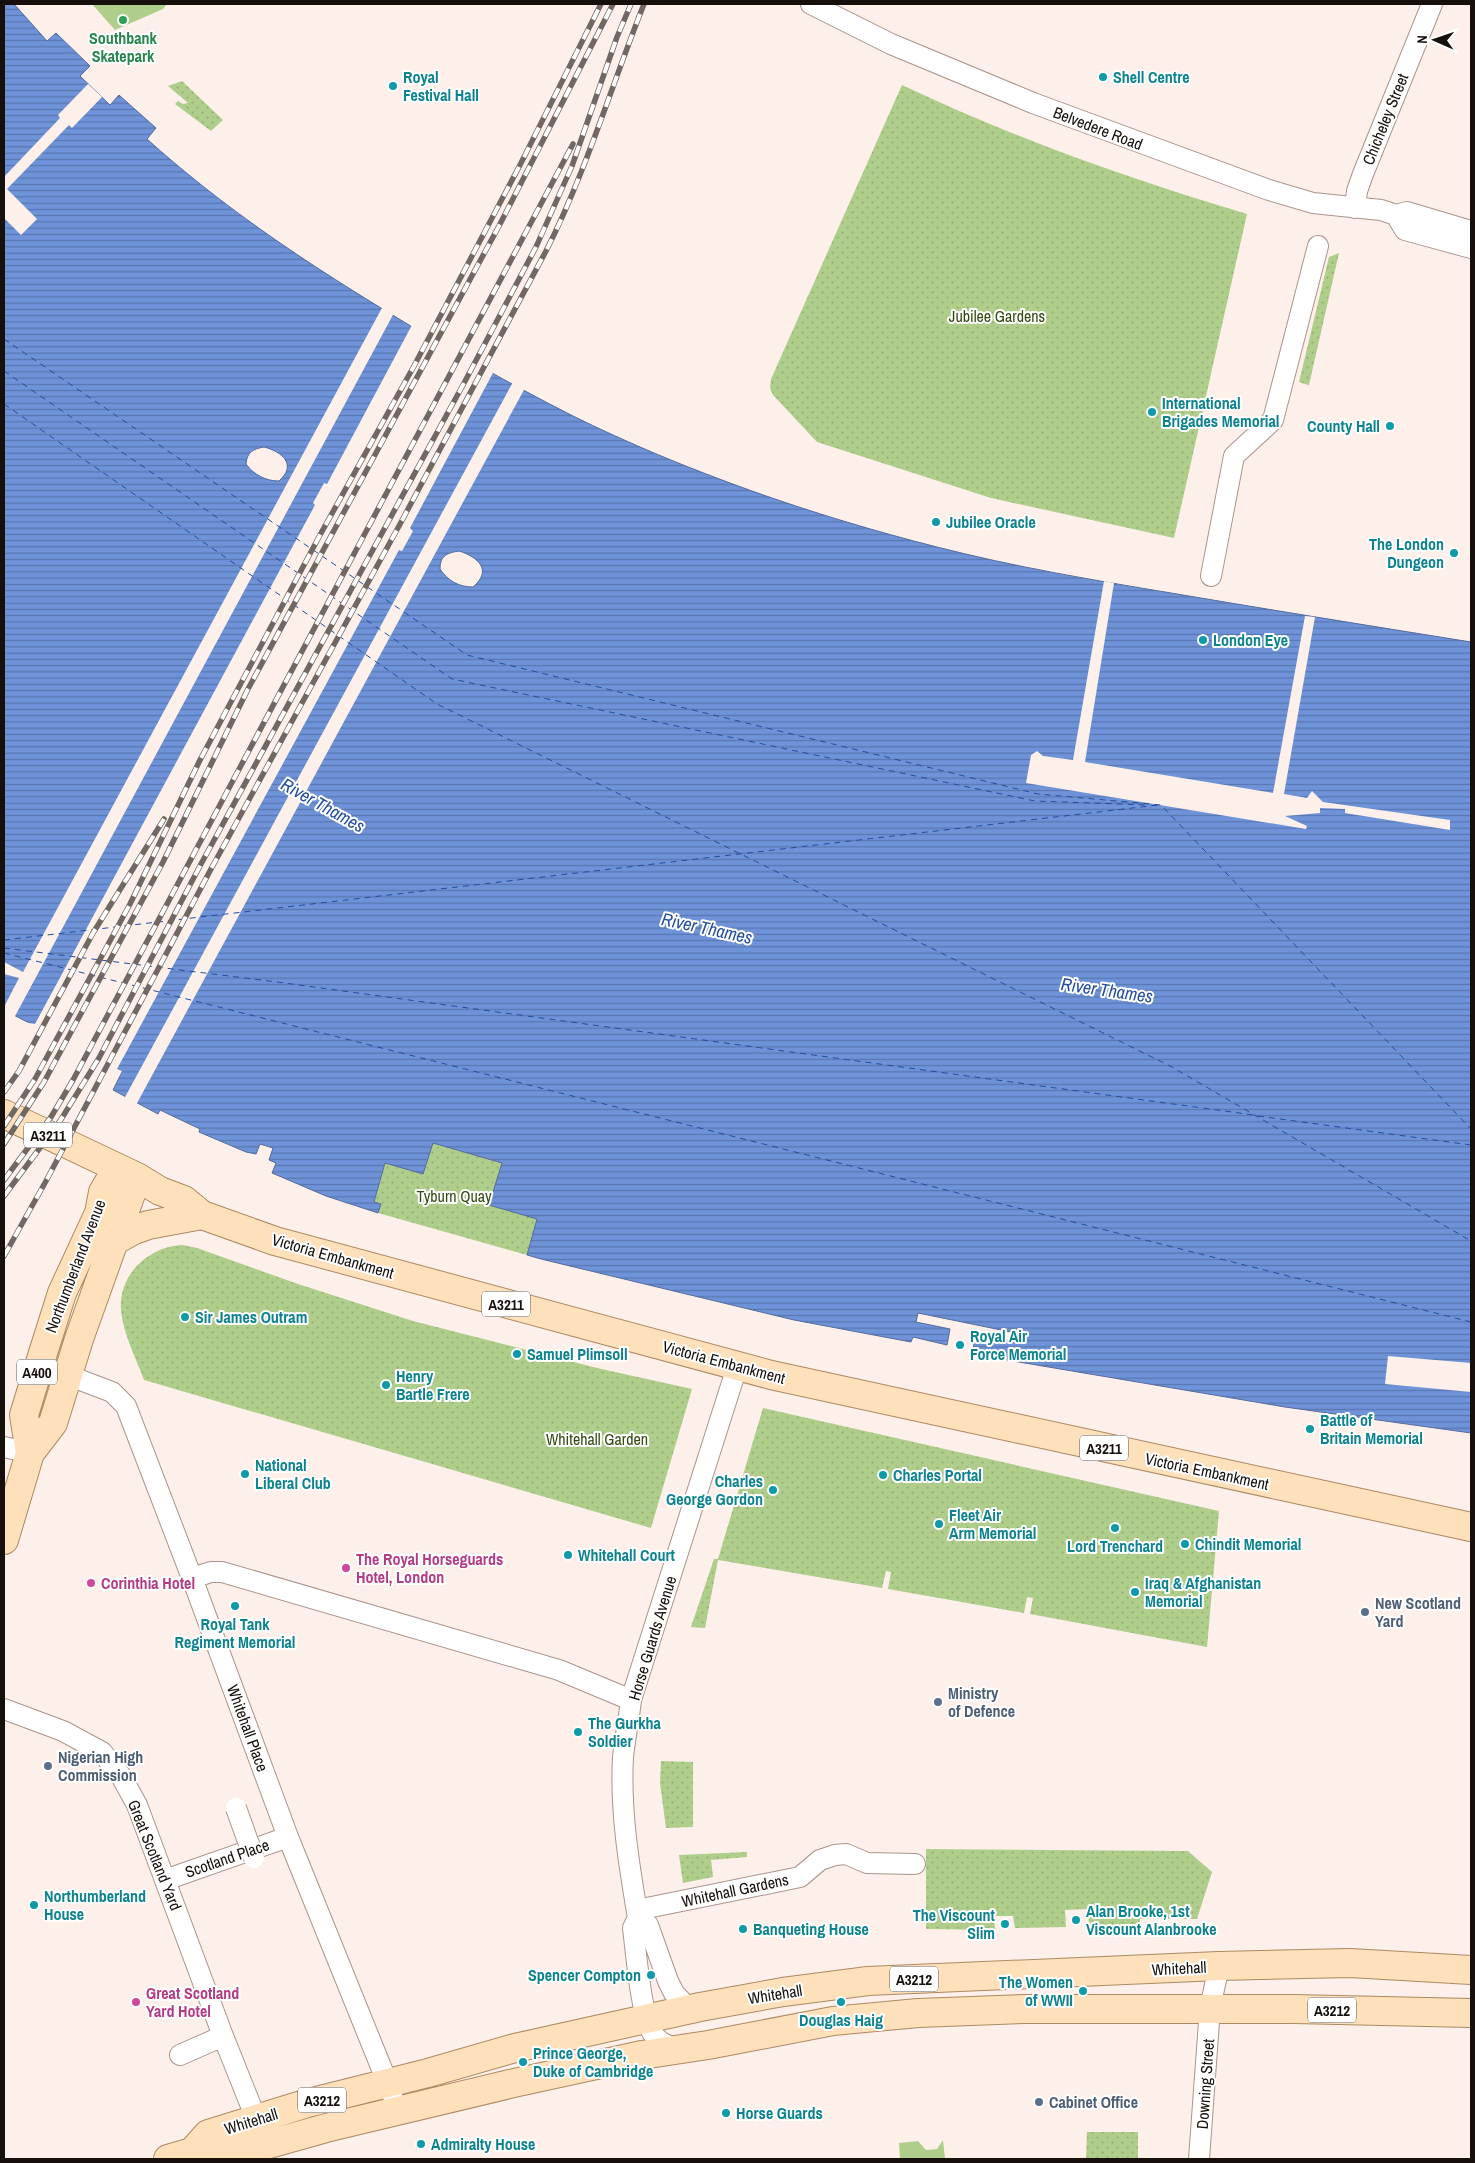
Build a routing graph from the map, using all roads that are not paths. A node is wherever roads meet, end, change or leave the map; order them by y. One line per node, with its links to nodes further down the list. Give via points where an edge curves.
1 (811, 4): 3 (street, Belvedere Road, via 891,44 1129,139 1302,200)
2 (1432, 4): 3 (street, Chicheley Street, via 1363,174)
3 (1355, 208): 4 (street, Belvedere Road)
4 (1396, 215): 5 (street, Belvedere Road, via 1406,212); 7 (street, via 1405,230)
5 (1471, 231)
6 (1318, 246): 8 (street, via 1273,420 1234,456)
7 (1471, 248)
8 (1212, 576)
9 (4, 1114): 10 (main road, Victoria Embankment / A3211)
10 (127, 1172): 11 (main road, Victoria Embankment / A3211, via 184,1200); 12 (main road, Northumberland Avenue / A400); 13 (main road, Northumberland Avenue / A400, via 103,1192 98,1213 62,1293)
11 (202, 1215): 12 (main road, via 148,1225); 14 (main road, Victoria Embankment / A3211, via 275,1241)
12 (116, 1240): 15 (main road, Northumberland Avenue / A400)
13 (43, 1353): 15 (main road); 17 (main road, Northumberland Avenue / A400, via 24,1415)
14 (737, 1366): 18 (main road, Victoria Embankment / A3211); 21 (street, Horse Guards Avenue)
15 (67, 1375): 17 (main road, Northumberland Avenue / A400, via 53,1423); 20 (street, Whitehall Place, via 112,1392 126,1406)
16 (4, 1447): 17 (street)
17 (30, 1453): 19 (main road, Northumberland Avenue / A400)
18 (1471, 1527)
19 (4, 1540)
20 (192, 1578): 21 (street, via 222,1572 559,1670); 24 (street, Whitehall Place)
21 (631, 1700): 28 (street, Horse Guards Avenue, via 623,1756 622,1793)
22 (4, 1710): 27 (street, Great Scotland Yard, via 63,1730 102,1752 121,1776 137,1806)
23 (236, 1808): 25 (street, bridge)
24 (288, 1837): 27 (street, Scotland Place); 40 (street, Whitehall Place)
25 (254, 1858)
26 (915, 1864): 28 (street, Whitehall Gardens, via 867,1863 846,1854 835,1855 820,1860 800,1876)
27 (166, 1880): 37 (street, Great Scotland Yard)
28 (638, 1914): 33 (street, Horse Guards Avenue, via 648,1925 674,1993); 36 (street, Horse Guards Avenue, via 633,1928)
29 (1219, 1966): 30 (main road, Whitehall / A3212, via 1330,1963); 31 (main road, Whitehall / A3212); 32 (street, Downing Street)
30 (1471, 1970)
31 (932, 1978): 33 (main road, Whitehall / A3212, via 792,1990); 34 (main road)
32 (1210, 2008): 34 (main road, Whitehall / A3212); 35 (main road, Whitehall / A3212); 45 (street, Downing Street)
33 (690, 2010): 36 (main road, Whitehall / A3212)
34 (934, 2012): 38 (main road, Whitehall / A3212, via 833,2021)
35 (1471, 2013)
36 (647, 2019): 38 (street, Horse Guards Avenue, via 652,2034 659,2041 677,2048); 40 (main road, Whitehall / A3212, via 515,2048)
37 (223, 2036): 39 (street); 42 (street, Great Scotland Yard)
38 (688, 2048): 41 (main road, Whitehall / A3212, via 606,2063)
39 (180, 2055)
40 (388, 2083): 41 (street, Whitehall Place); 42 (main road, Whitehall / A3212)
41 (397, 2111): 43 (main road, Whitehall / A3212)
42 (257, 2118): 43 (street, Great Scotland Yard); 44 (main road, Whitehall / A3212, via 208,2134)
43 (266, 2145): 44 (main road, Whitehall / A3212, via 216,2159)
44 (180, 2156)
45 (1199, 2159)

